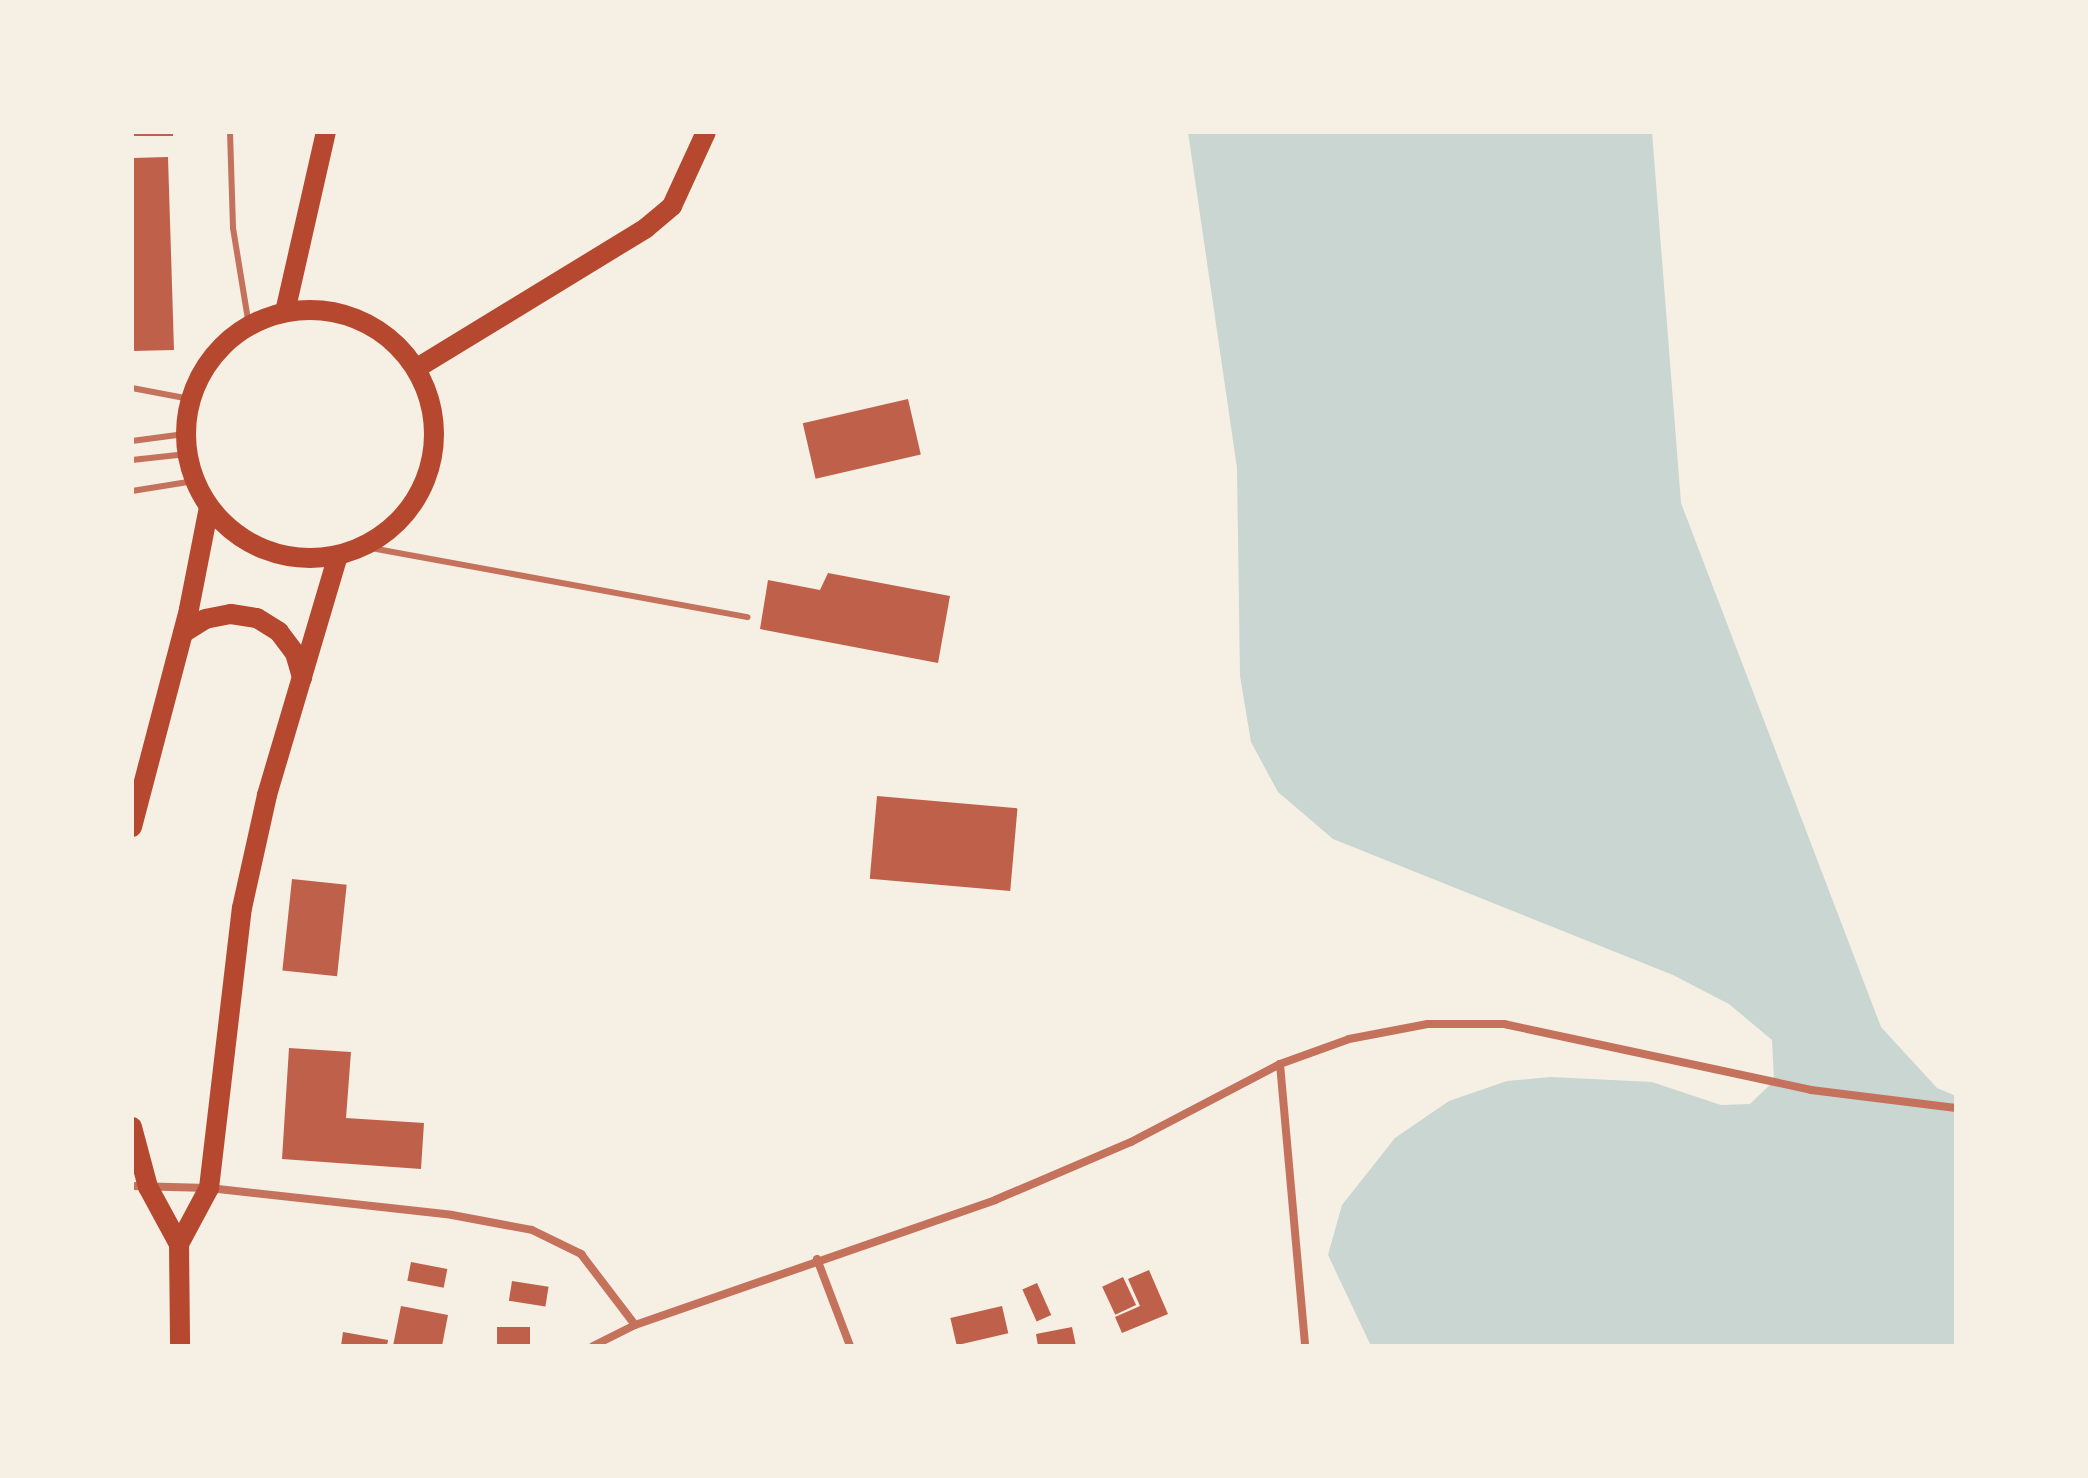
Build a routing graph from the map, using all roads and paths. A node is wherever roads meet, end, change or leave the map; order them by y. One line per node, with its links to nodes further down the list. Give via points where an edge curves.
1 (230, 132): 5 (lane, via 233,228)
2 (326, 132): 4 (main road)
3 (706, 132): 6 (main road, via 672,206 646,228)
4 (285, 312): 5 (main road); 6 (main road, via 326,310 362,320 393,340)
5 (249, 326): 8 (main road, via 222,345)
6 (417, 368): 15 (main road, via 434,413 433,459 415,503 382,537)
7 (132, 388): 8 (lane)
8 (190, 399): 10 (main road)
9 (132, 441): 10 (lane)
10 (186, 444): 11 (lane); 12 (main road)
11 (132, 460)
12 (194, 481): 13 (lane); 14 (main road)
13 (132, 491)
14 (209, 507): 16 (main road, via 244,540 290,557); 18 (main road)
15 (360, 546): 16 (main road); 17 (lane)
16 (338, 556): 19 (main road)
17 (748, 617)
18 (183, 633): 19 (main road, via 205,619 231,614 257,618 279,632 295,653); 20 (main road)
19 (302, 678): 25 (main road, via 242,908)
20 (132, 827)
21 (1280, 1064): 22 (street, via 1349,1039 1428,1024 1504,1024 1811,1090); 27 (street, via 995,1200); 32 (street)
22 (1956, 1108)
23 (132, 1127): 24 (main road)
24 (140, 1186): 25 (street); 26 (main road)
25 (209, 1188): 26 (main road); 28 (street, via 452,1215 532,1230 581,1254)
26 (179, 1244): 29 (main road)
27 (817, 1259): 28 (street); 31 (street)
28 (635, 1325): 30 (street)
29 (180, 1346)
30 (593, 1346)
31 (850, 1346)
32 (1305, 1346)

